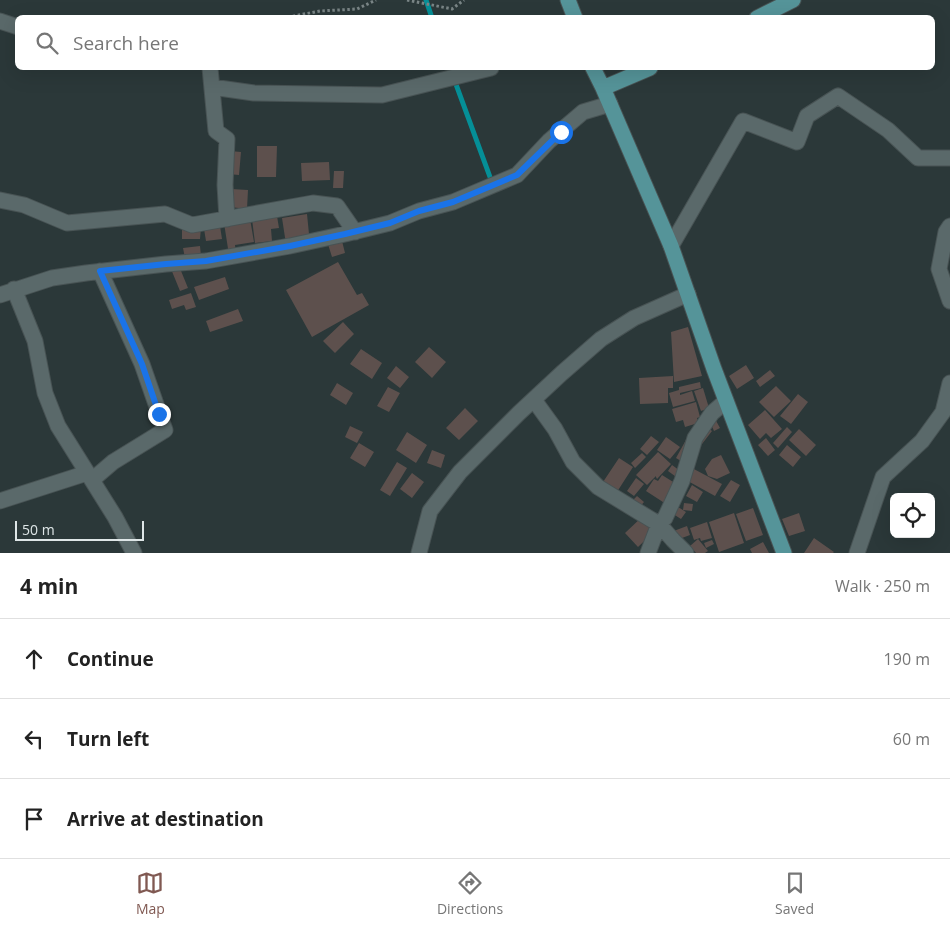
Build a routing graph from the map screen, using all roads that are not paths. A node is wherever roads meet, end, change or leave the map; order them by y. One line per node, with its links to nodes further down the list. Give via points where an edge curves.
1 (568, 0): 3 (main road)
2 (793, 0): 4 (main road)
3 (574, 15)
4 (763, 15)
5 (0, 21): 6 (street)
6 (15, 26)
7 (210, 70): 11 (street)
8 (483, 70): 11 (street, via 382,95 254,93)
9 (594, 70): 12 (main road)
10 (645, 70): 12 (main road)
11 (212, 87): 16 (street, via 216,131 226,139)
12 (603, 88): 13 (main road)
13 (610, 104): 18 (street, via 583,112 517,175 453,202); 19 (main road)
14 (950, 158): 19 (street, via 918,158 888,130 838,96 808,116 797,142 743,121)
15 (0, 200): 16 (street, via 24,204 67,223 164,214 192,225)
16 (227, 219): 18 (street, via 313,203 337,206)
17 (950, 226): 23 (street, via 939,269)
18 (355, 232): 20 (street, via 206,261)
19 (671, 246): 22 (main road)
20 (100, 271): 21 (street, via 52,278); 27 (street, via 142,364 164,430)
21 (7, 292): 27 (street, via 35,341 45,393 58,426)
22 (688, 294): 25 (street, via 634,318 601,340); 26 (main road)
23 (950, 301)
24 (950, 383): 35 (street, via 943,412 922,441 883,477)
25 (534, 400): 29 (street, via 573,462 598,487); 31 (street, via 460,472 430,511)
26 (726, 401): 29 (street, via 712,413 695,438 682,481); 34 (main road)
27 (90, 476): 28 (street); 30 (street)
28 (0, 501)
29 (660, 524): 32 (street); 33 (street)
30 (134, 553)
31 (419, 553)
32 (648, 553)
33 (686, 553)
34 (784, 553)
35 (857, 553)

